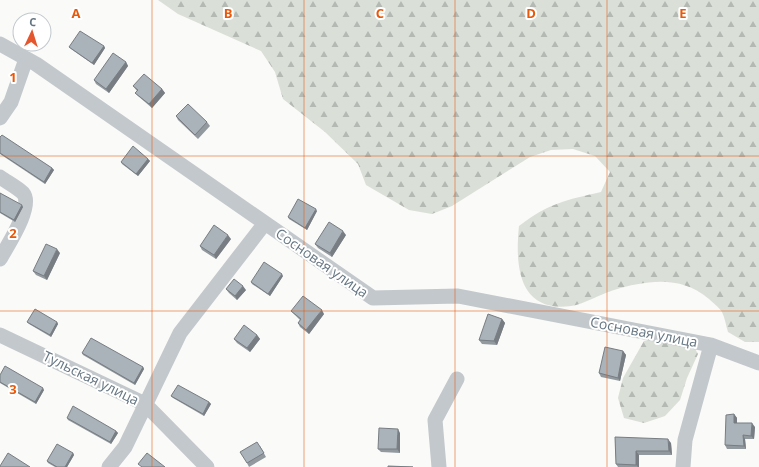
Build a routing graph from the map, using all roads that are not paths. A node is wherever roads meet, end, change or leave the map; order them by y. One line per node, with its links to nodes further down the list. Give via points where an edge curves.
1 (0, 44): 2 (street, Сосновая улица)
2 (26, 59): 3 (street, via 11,102); 5 (street, Сосновая улица)
3 (0, 118)
4 (0, 177): 6 (street, via 24,194 27,202)
5 (265, 223): 8 (street, Сосновая улица, via 373,298 458,296); 11 (street, via 180,333)
6 (0, 259)
7 (0, 335): 11 (street, Тульская улица)
8 (711, 345): 9 (street, Сосновая улица); 15 (street, via 686,440)
9 (759, 363)
10 (457, 379): 14 (street, via 435,420)
11 (145, 404): 12 (street, via 125,447); 13 (street, Тульская улица)
12 (109, 467)
13 (207, 467)
14 (439, 467)
15 (683, 467)

